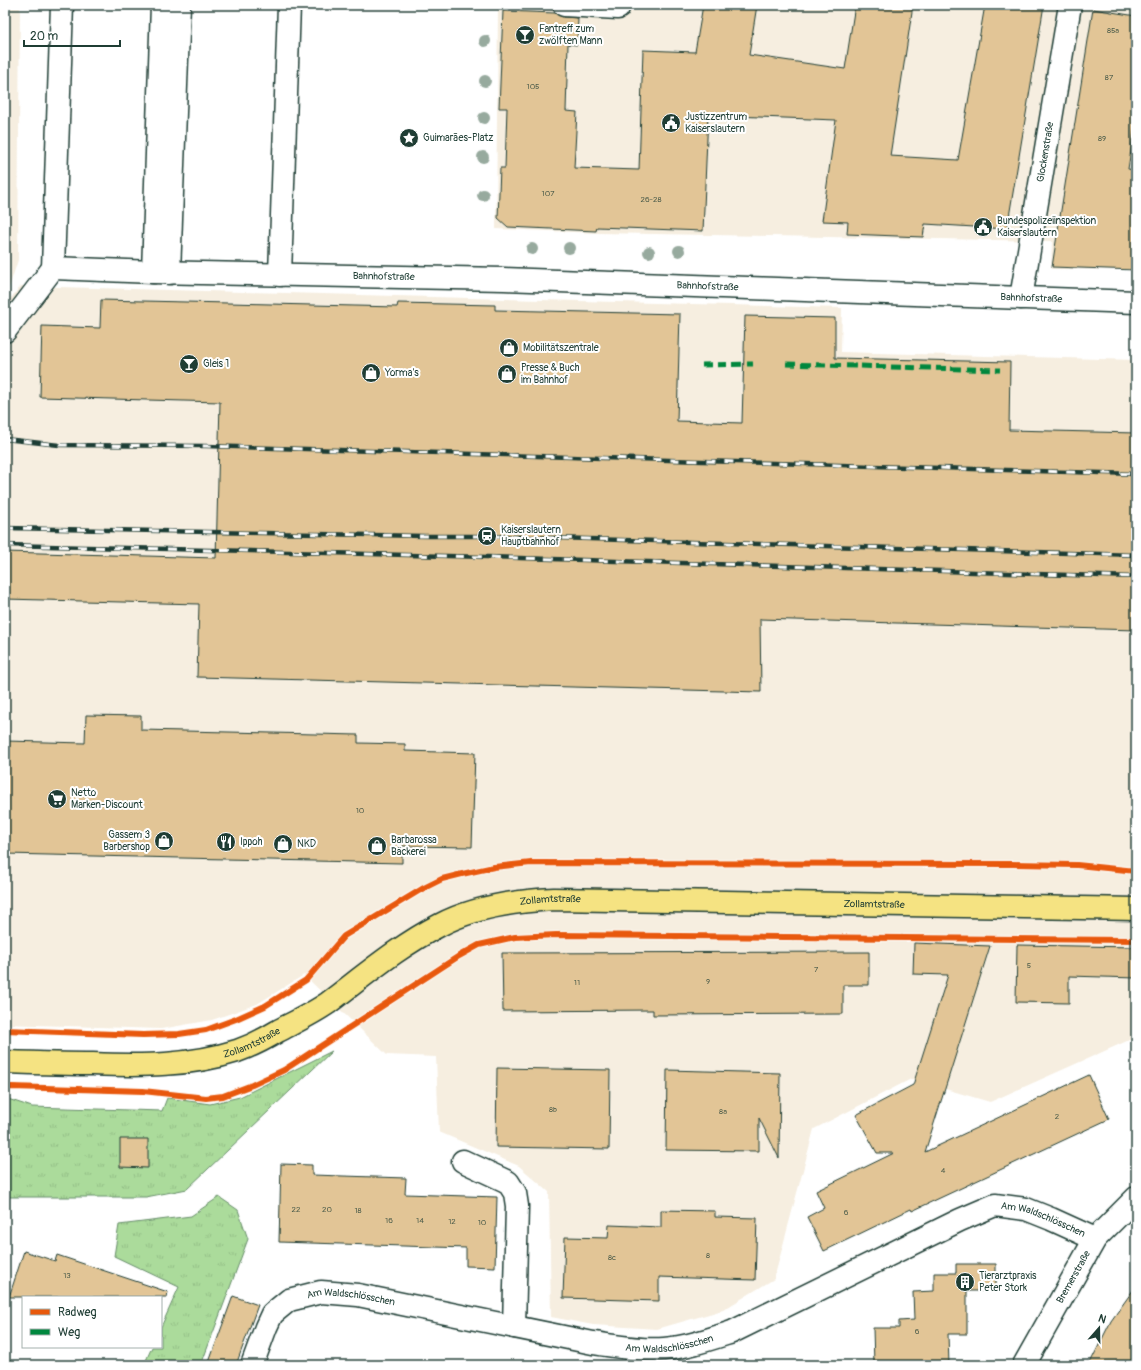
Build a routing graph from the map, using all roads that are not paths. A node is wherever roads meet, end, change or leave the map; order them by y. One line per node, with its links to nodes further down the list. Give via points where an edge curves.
1 (62, 5): 8 (street)
2 (162, 5): 9 (street)
3 (179, 5): 9 (street)
4 (289, 5): 10 (street)
5 (564, 5): 7 (street)
6 (1070, 5): 11 (street, Glockenstraße)
7 (618, 8)
8 (53, 268): 9 (street); 13 (street)
9 (161, 273): 10 (street)
10 (280, 275): 11 (street, Bahnhofstraße, via 504,279)
11 (1021, 298): 12 (street, Bahnhofstraße)
12 (1136, 302)
13 (5, 331)
14 (1136, 909): 15 (main road, Zollamtstraße, via 527,900 468,913 441,924 398,951 327,1004 238,1050 207,1059 178,1063 135,1065)
15 (5, 1062)
16 (463, 1161): 19 (street, via 508,1182 514,1193 517,1206)
17 (1136, 1198): 18 (street, Bremerstraße)
18 (1095, 1239): 19 (street, Am Waldschlösschen, via 1026,1209 995,1205 732,1332 699,1343 664,1349 631,1349); 21 (street, Bremerstraße)
19 (514, 1327): 20 (street, Am Waldschlösschen, via 358,1295 320,1292 289,1300 272,1314)
20 (252, 1365)
21 (1024, 1365)

